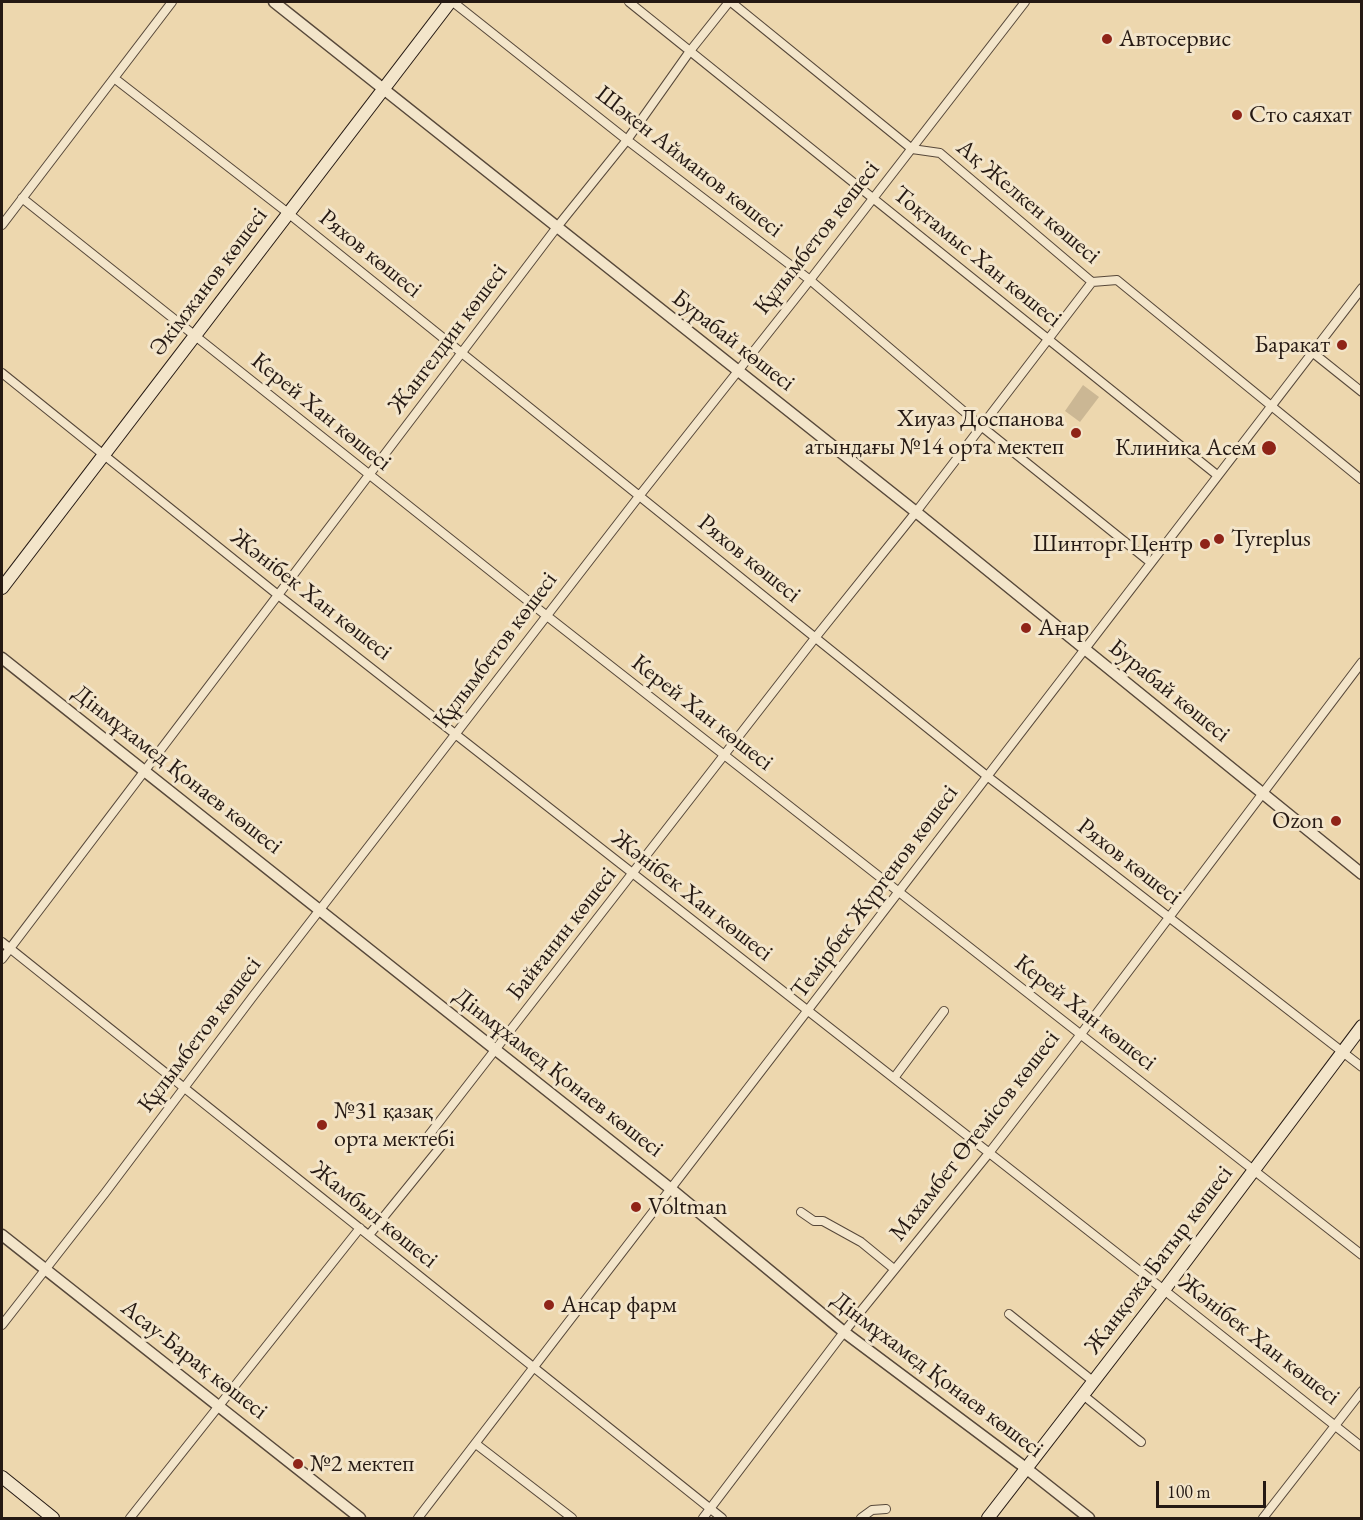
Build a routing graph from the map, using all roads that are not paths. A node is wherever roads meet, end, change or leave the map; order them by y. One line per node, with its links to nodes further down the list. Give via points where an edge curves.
1 (172, 2): 8 (street)
2 (274, 2): 9 (street, Бурабай көшесі)
3 (451, 2): 9 (main road, Әкімжанов көшесі); 10 (street, Шәкен Айманов көшесі)
4 (629, 2): 7 (street, Тоқтамыс Хан көшесі)
5 (730, 2): 7 (street, Жангелдин көшесі); 11 (street, Ақ Желкен көшесі)
6 (1025, 2): 11 (street, Құлымбетов көшесі)
7 (690, 51): 10 (street, Жангелдин көшесі); 13 (street, Тоқтамыс Хан көшесі)
8 (114, 78): 12 (street); 14 (street, Ряхов көшесі)
9 (384, 89): 14 (main road, Әкімжанов көшесі); 16 (street, Бурабай көшесі)
10 (627, 140): 16 (street, Жангелдин көшесі); 17 (street, Шәкен Айманов көшесі)
11 (912, 149): 13 (street, Құлымбетов көшесі); 18 (street, Ақ Желкен көшесі, via 940,153)
12 (22, 198): 15 (street); 20 (street, Керей Хан көшесі)
13 (873, 198): 17 (street, Құлымбетов көшесі); 21 (street, Тоқтамыс Хан көшесі)
14 (288, 213): 20 (main road, Әкімжанов көшесі); 23 (street, Ряхов көшесі)
15 (2, 225)
16 (556, 227): 23 (street, Жангелдин көшесі); 24 (street, Бурабай көшесі)
17 (810, 280): 24 (street, Құлымбетов көшесі); 28 (street, Шәкен Айманов көшесі)
18 (1092, 282): 21 (street, Байғанин көшесі); 27 (street, Ақ Желкен көшесі, via 1117,280)
19 (1362, 288): 22 (street, Темірбек Жүргенов көшесі)
20 (194, 335): 29 (main road, Әкімжанов көшесі); 30 (street, Керей Хан көшесі)
21 (1048, 340): 28 (street, Байғанин көшесі); 31 (street, Тоқтамыс Хан көшесі)
22 (1312, 352): 26 (street); 27 (street, Темірбек Жүргенов көшесі)
23 (462, 353): 30 (street, Жангелдин көшесі); 33 (street, Ряхов көшесі)
24 (738, 372): 33 (street, Құлымбетов көшесі); 34 (street, Бурабай көшесі)
25 (2, 373): 29 (street, Жәнібек Хан көшесі)
26 (1362, 392)
27 (1271, 406): 31 (street, Темірбек Жүргенов көшесі); 32 (street, Ақ Желкен көшесі)
28 (981, 426): 34 (street, Байғанин көшесі); 35 (street, Шәкен Айманов көшесі)
29 (105, 454): 36 (main road, Әкімжанов көшесі); 37 (street, Жәнібек Хан көшесі)
30 (370, 475): 37 (street, Жангелдин көшесі); 38 (street, Керей Хан көшесі)
31 (1217, 475): 35 (street, Темірбек Жүргенов көшесі)
32 (1362, 480)
33 (640, 495): 38 (street, Құлымбетов көшесі); 39 (street, Ряхов көшесі)
34 (916, 512): 39 (street, Байғанин көшесі); 40 (street, Бурабай көшесі)
35 (1150, 562): 40 (street, Темірбек Жүргенов көшесі)
36 (2, 588)
37 (278, 595): 43 (street, Жәнібек Хан көшесі); 45 (street, Жангелдин көшесі)
38 (547, 616): 43 (street, Құлымбетов көшесі); 44 (street, Керей Хан көшесі)
39 (815, 638): 44 (street, Байғанин көшесі); 46 (street, Ряхов көшесі)
40 (1084, 649): 46 (street, Темірбек Жүргенов көшесі); 47 (street, Бурабай көшесі)
41 (2, 658): 45 (street, Дінмұхамед Қонаев көшесі)
42 (1362, 662): 47 (street, Махамбет Өтемісов көшесі)
43 (457, 734): 48 (street, Жәнібек Хан көшесі); 51 (street, Құлымбетов көшесі)
44 (725, 756): 48 (street, Байғанин көшесі); 50 (street, Керей Хан көшесі)
45 (145, 770): 51 (street, Дінмұхамед Қонаев көшесі); 54 (street, Жангелдин көшесі)
46 (987, 776): 50 (street, Темірбек Жүргенов көшесі); 52 (street, Ряхов көшесі)
47 (1263, 794): 49 (street, Бурабай көшесі); 52 (street, Махамбет Өтемісов көшесі)
48 (632, 874): 56 (street, Жәнібек Хан көшесі); 60 (street, Байғанин көшесі)
49 (1362, 874)
50 (900, 892): 56 (street, Темірбек Жүргенов көшесі); 59 (street, Керей Хан көшесі)
51 (320, 909): 60 (street, Дінмұхамед Қонаев көшесі); 64 (street, Құлымбетов көшесі)
52 (1169, 918): 59 (street, Махамбет Өтемісов көшесі); 61 (street, Ряхов көшесі)
53 (2, 942): 54 (street, Жамбыл көшесі)
54 (10, 948): 55 (street, Жангелдин көшесі); 64 (street, Жамбыл көшесі)
55 (2, 959)
56 (808, 1011): 63 (street, Жәнібек Хан көшесі); 67 (street, Темірбек Жүргенов көшесі)
57 (944, 1011): 63 (street)
58 (1362, 1026): 61 (main road, Жанқожа Батыр көшесі)
59 (1081, 1034): 65 (street, Махамбет Өтемісов көшесі); 66 (street, Керей Хан көшесі)
60 (495, 1051): 67 (street, Дінмұхамед Қонаев көшесі); 71 (street, Байғанин көшесі, via 429,1135 442,1145)
61 (1342, 1052): 62 (street, Ряхов көшесі); 66 (main road, Жанқожа Батыр көшесі)
62 (1362, 1067)
63 (894, 1078): 65 (street, Жәнібек Хан көшесі)
64 (185, 1089): 69 (street, Жамбыл көшесі); 73 (street, Құлымбетов көшесі)
65 (989, 1153): 74 (street, Махамбет Өтемісов көшесі); 75 (street, Жәнібек Хан көшесі)
66 (1253, 1171): 72 (street, Керей Хан көшесі); 75 (main road, Жанқожа Батыр көшесі)
67 (671, 1189): 78 (street, Дінмұхамед Қонаев көшесі); 79 (street, Темірбек Жүргенов көшесі)
68 (801, 1212): 74 (street, via 861,1242)
69 (360, 1228): 71 (street, Жамбыл көшесі); 83 (street)
70 (2, 1235): 73 (street, Асау-Барақ көшесі)
71 (369, 1235): 79 (street, Жамбыл көшесі)
72 (1362, 1255)
73 (45, 1269): 77 (street, Құлымбетов көшесі); 83 (street, Асау-Барақ көшесі)
74 (894, 1269): 78 (street, Махамбет Өтемісов көшесі)
75 (1164, 1290): 80 (main road, Жанқожа Батыр көшесі); 84 (street, Жәнібек Хан көшесі)
76 (1009, 1314): 80 (street)
77 (2, 1324)
78 (844, 1332): 88 (street, Дінмұхамед Қонаев көшесі); 90 (street, Махамбет Өтемісов көшесі)
79 (535, 1368): 86 (street, Темірбек Жүргенов көшесі); 90 (street, Жамбыл көшесі)
80 (1094, 1382): 82 (main road, Жанқожа Батыр көшесі)
81 (1362, 1392): 84 (street)
82 (1083, 1395): 85 (street); 88 (main road, Жанқожа Батыр көшесі)
83 (220, 1407): 93 (street); 94 (street, Асау-Барақ көшесі)
84 (1335, 1425): 87 (street, Жәнібек Хан көшесі); 102 (street)
85 (1141, 1442)
86 (476, 1444): 95 (street, Темірбек Жүргенов көшесі); 96 (street)
87 (1362, 1447)
88 (1027, 1469): 100 (main road, Жанқожа Батыр көшесі); 101 (street, Дінмұхамед Қонаев көшесі)
89 (2, 1477): 92 (main road)
90 (710, 1509): 97 (street, Махамбет Өтемісов көшесі); 98 (street, Жамбыл көшесі)
91 (886, 1509): 99 (street, via 872,1510)
92 (53, 1518)
93 (129, 1518)
94 (360, 1518)
95 (418, 1518)
96 (572, 1518)
97 (703, 1518)
98 (722, 1518)
99 (861, 1518)
100 (988, 1518)
101 (1089, 1518)
102 (1263, 1518)

